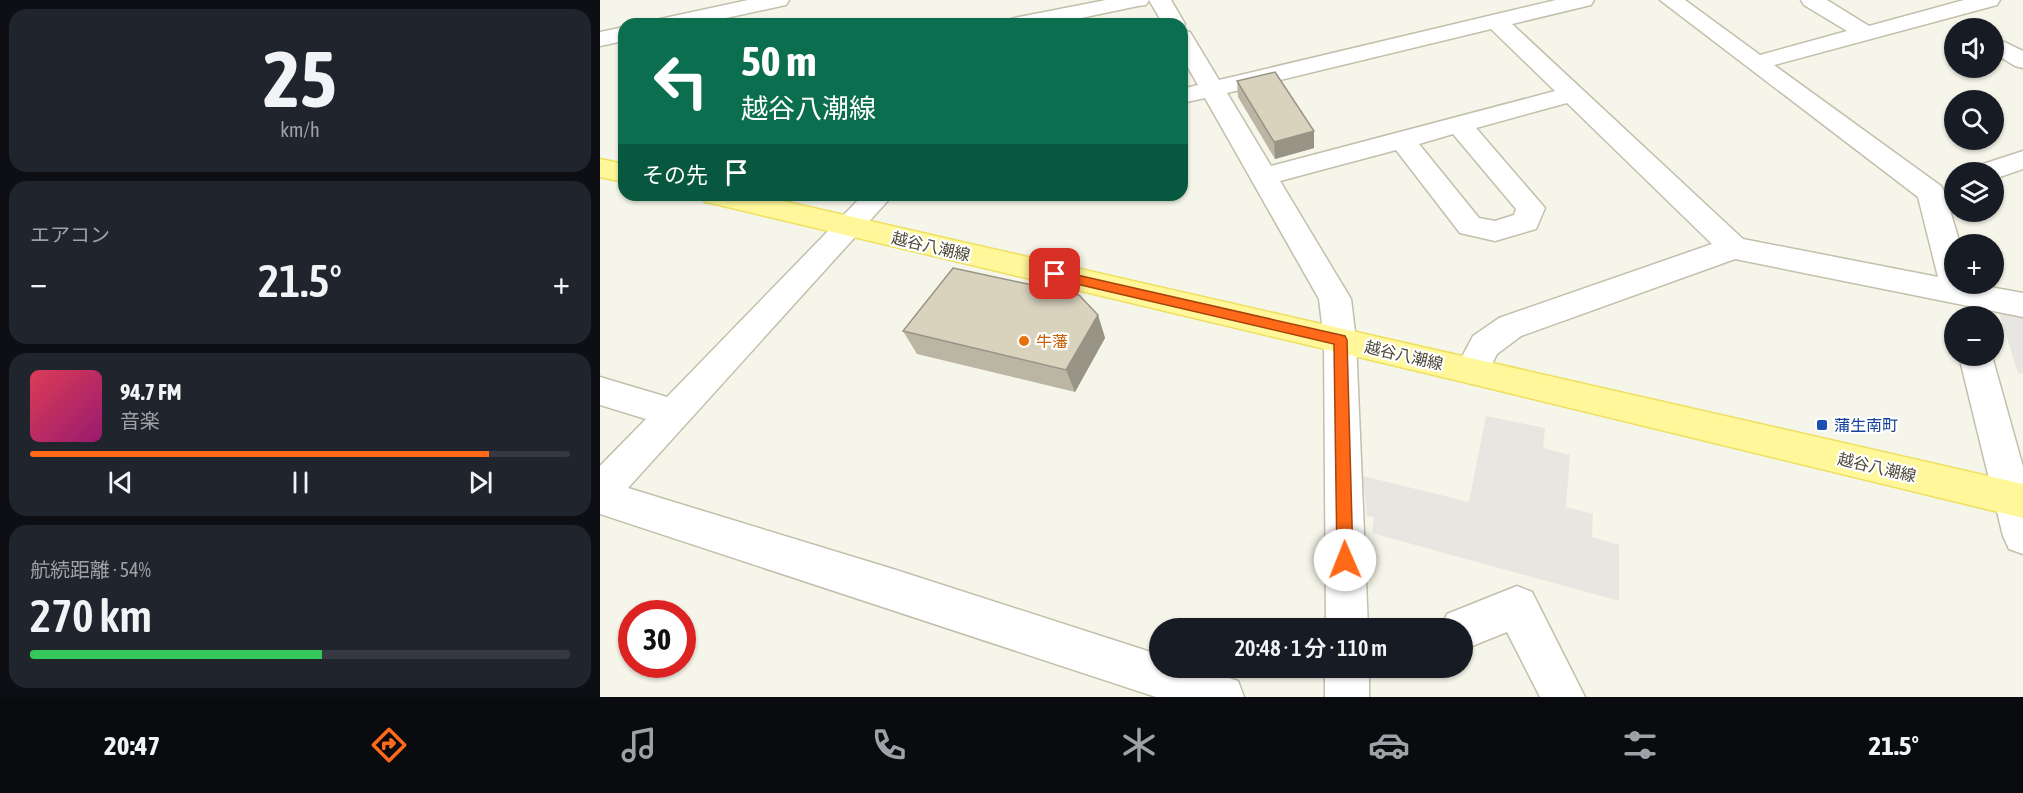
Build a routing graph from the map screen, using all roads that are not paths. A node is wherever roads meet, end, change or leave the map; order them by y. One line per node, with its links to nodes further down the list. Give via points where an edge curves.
1 (778, 0): 12 (street)
2 (1138, 0): 10 (street)
3 (1160, 0): 14 (street)
4 (1583, 0): 9 (street)
5 (1671, 0): 21 (street)
6 (1812, 0): 17 (street)
7 (1918, 0): 11 (street)
8 (1989, 0): 11 (street)
9 (1532, 5): 16 (street)
10 (1055, 8): 13 (street)
11 (1941, 14): 15 (street); 17 (street)
12 (696, 18)
13 (1032, 18)
14 (1170, 18)
15 (1948, 18)
16 (1496, 21): 22 (street); 23 (street)
17 (1867, 34): 21 (street)
18 (1188, 47): 22 (street)
19 (2004, 50): 20 (street)
20 (2023, 61)
21 (1756, 63): 32 (street)
22 (1212, 89): 24 (street); 31 (street)
23 (1572, 94): 25 (street); 37 (street)
24 (1188, 95)
25 (1459, 125): 26 (street); 26 (street, via 1531,208 1526,222 1495,231 1470,225)
26 (1402, 140): 31 (street)
27 (2023, 160): 28 (street)
28 (2004, 166)
29 (600, 168): 30 (main road)
30 (618, 172)
31 (1264, 177): 41 (street, via 1335,299)
32 (1943, 188): 36 (street)
33 (740, 201): 35 (main road, 越谷八潮線)
34 (873, 201): 35 (street)
35 (849, 227): 41 (main road, 越谷八潮線); 45 (street)
36 (1950, 234)
37 (1734, 249): 38 (street); 43 (street, via 1510,327 1485,345)
38 (1944, 290)
39 (1963, 294): 40 (street)
40 (2023, 305)
41 (1340, 340): 43 (main road, 越谷八潮線); 50 (street)
42 (1978, 366): 48 (street)
43 (1472, 370): 48 (main road, 越谷八潮線)
44 (600, 391): 45 (street)
45 (673, 413): 46 (street)
46 (600, 492)
47 (600, 497): 52 (street)
48 (2018, 500): 49 (street)
49 (2023, 536)
50 (1348, 618)
51 (1473, 624): 53 (street, via 1517,607)
52 (1222, 697)
53 (1563, 697)

